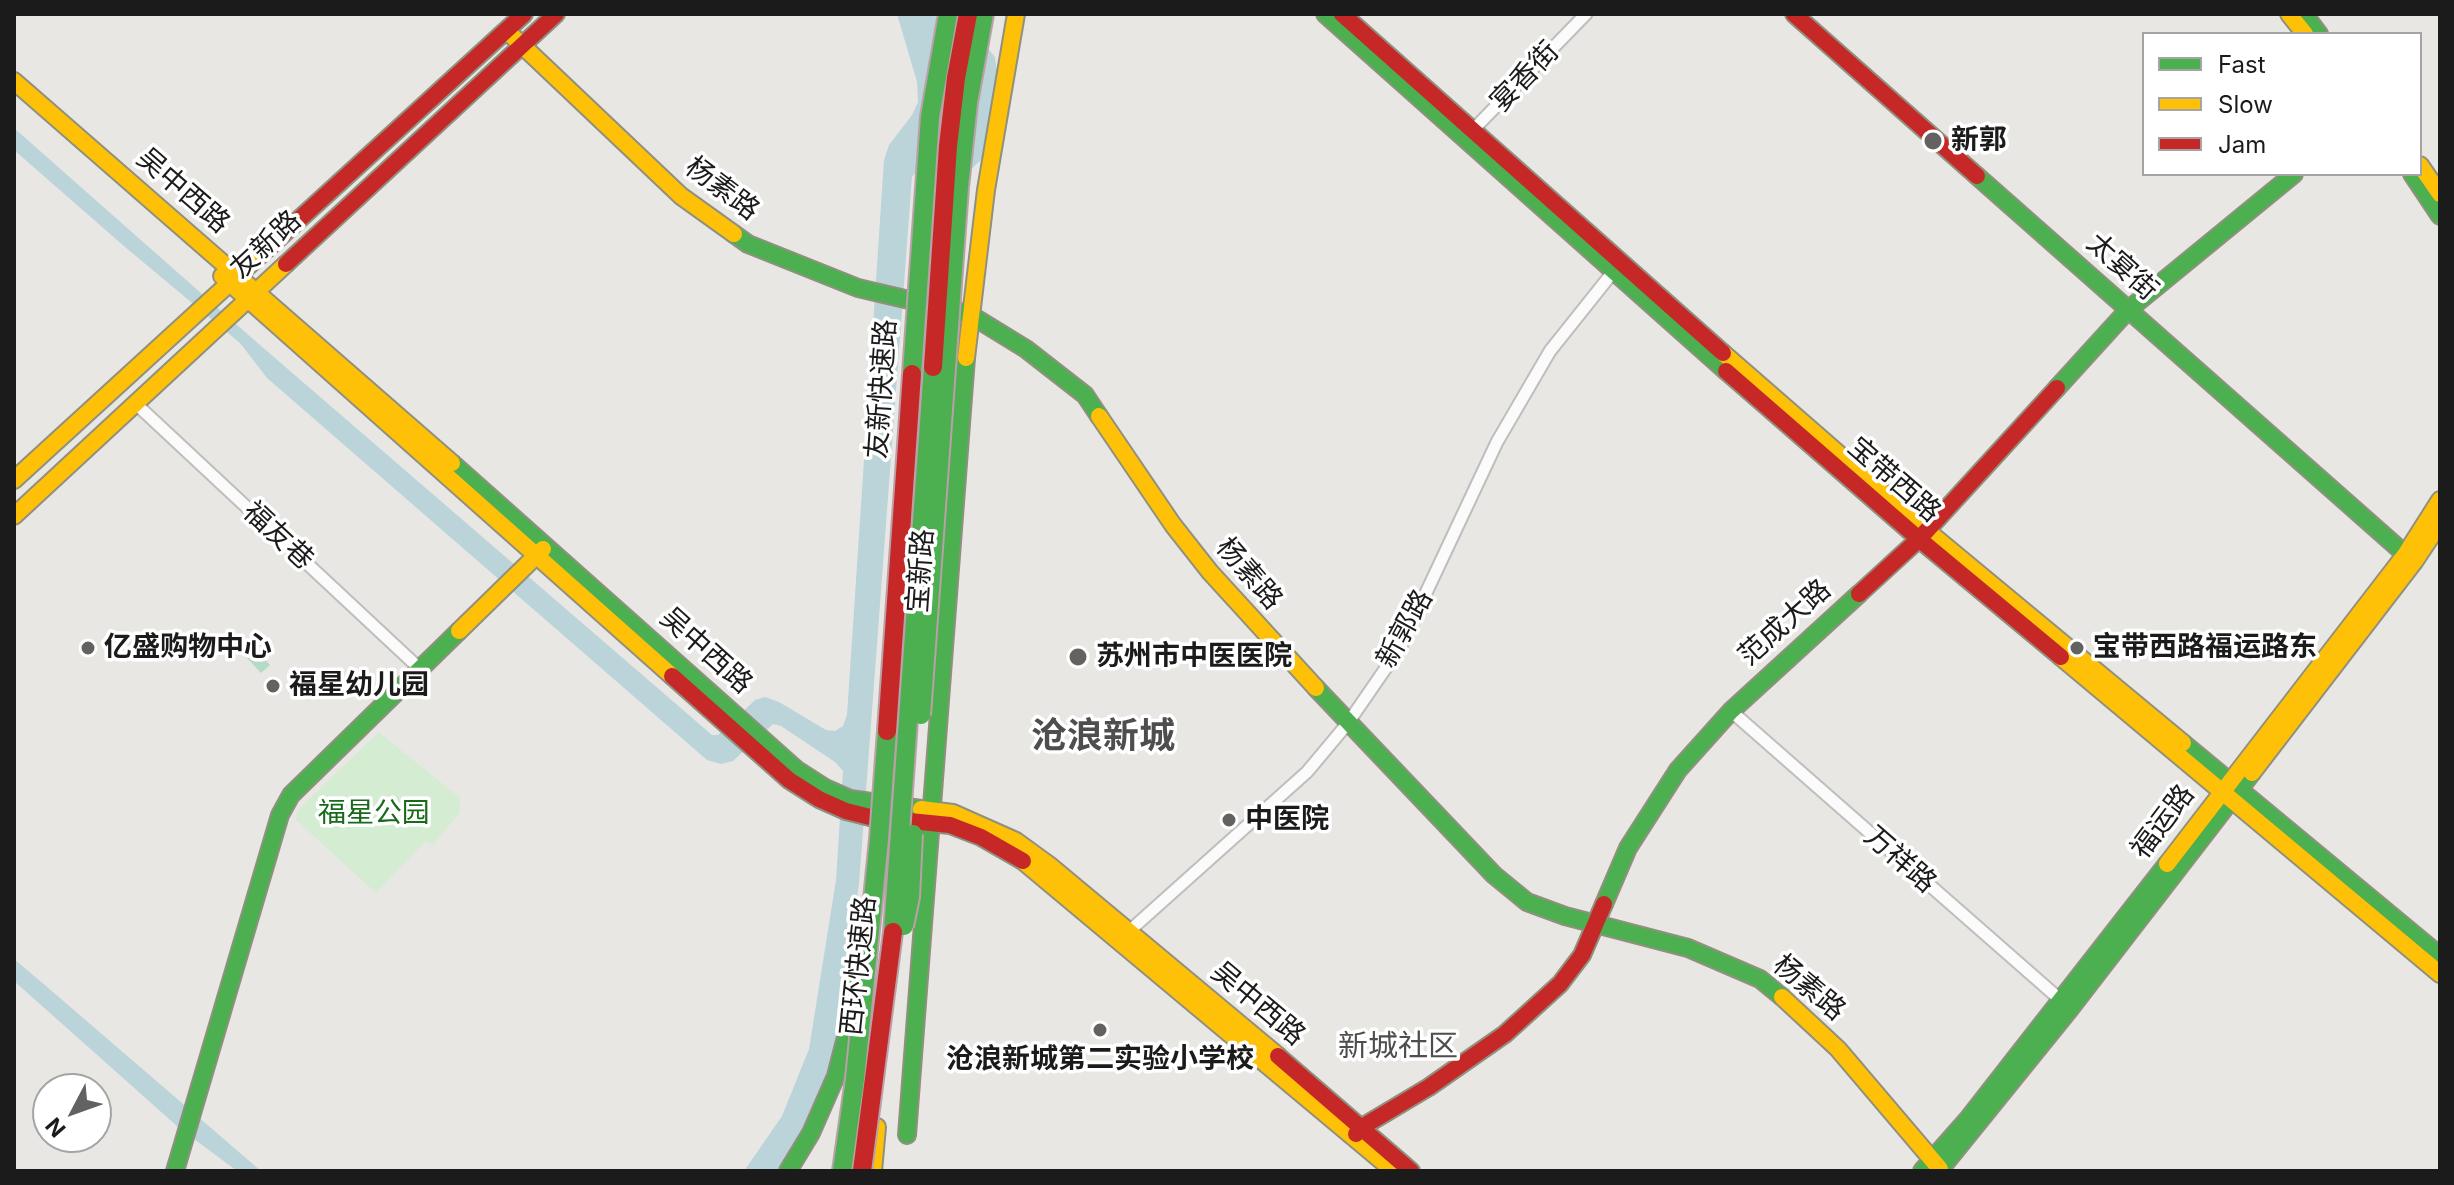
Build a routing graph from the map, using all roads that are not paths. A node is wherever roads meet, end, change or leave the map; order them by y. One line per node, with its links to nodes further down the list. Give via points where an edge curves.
1 (524, 14): 13 (main road, 友新路)
2 (556, 14): 16 (main road, 友新路)
3 (948, 14): 42 (main road, 友新快速路, bridge, via 928,143)
4 (968, 14): 41 (main road, 友新快速路, bridge, via 948,146)
5 (984, 14): 44 (main road, bridge, via 959,187)
6 (1016, 14): 29 (main road, 宝新路)
7 (1325, 14): 19 (main road, 宝带西路)
8 (1342, 14): 19 (main road, 宝带西路)
9 (1586, 14): 19 (street, 宴香街)
10 (1794, 14): 28 (main road, 太宴街)
11 (2289, 14): 14 (main road)
12 (2304, 14): 15 (main road)
13 (507, 31): 16 (main road, 杨素路); 26 (main road, 友新路)
14 (2303, 32)
15 (2318, 32)
16 (522, 47): 27 (main road, 友新路); 29 (main road, 杨素路, via 681,196 748,244 858,288)
17 (14, 81): 26 (main road, 吴中西路)
18 (14, 95): 26 (main road, 吴中西路)
19 (1467, 136): 25 (main road, 宝带西路)
20 (2422, 168): 23 (main road)
21 (2292, 176): 28 (main road, 范成大路)
22 (2413, 176): 24 (main road)
23 (2440, 194)
24 (2440, 216)
25 (1616, 268): 35 (main road, 宝带西路); 40 (street, 新郭路, via 1550,351 1497,442 1401,646)
26 (229, 285): 27 (main road, 吴中西路); 31 (main road, 友新路)
27 (245, 301): 30 (main road, 友新路); 36 (main road, 吴中西路)
28 (2128, 310): 35 (main road, 范成大路); 37 (main road, 太宴街)
29 (969, 314): 40 (main road, 杨素路, via 1085,395 1192,550); 44 (main road, 宝新路)
30 (135, 403): 33 (main road, 友新路); 38 (street, 福友巷)
31 (14, 480)
32 (2440, 500): 37 (main road, 福运路)
33 (14, 516)
34 (2440, 523): 37 (main road, 福运路)
35 (1922, 534): 39 (main road, 范成大路); 43 (main road, 宝带西路)
36 (542, 550): 38 (main road); 44 (main road, 吴中西路, via 760,746 835,800)
37 (2410, 558): 43 (main road, 福运路)
38 (420, 669): 58 (main road, via 291,795 280,815)
39 (1731, 711): 47 (main road, 范成大路, via 1678,770 1628,848); 52 (street, 万祥路)
40 (1348, 723): 47 (main road, 杨素路, via 1494,875 1527,902); 49 (street, 新郭路, via 1307,772)
41 (904, 766): 48 (main road, 西环快速路, bridge)
42 (883, 770): 45 (main road, 西环快速路, bridge)
43 (2229, 791): 46 (main road, 宝带西路); 52 (main road, 福运路)
44 (925, 820): 48 (main road, bridge); 49 (main road, 吴中西路, via 965,830 1010,852); 55 (main road, 宝新路); 56 (main road, bridge, via 900,946)
45 (879, 839): 59 (main road, bridge, via 841,1058 824,1106); 60 (main road, 西环快速路, bridge)
46 (2339, 882): 50 (main road, 宝带西路); 51 (main road, 宝带西路)
47 (1597, 923): 54 (main road, 范成大路, via 1560,984 1505,1034); 57 (main road, 杨素路, via 1688,948 1760,979 1838,1049)
48 (893, 935): 53 (main road, 西环快速路, bridge)
49 (1124, 937): 54 (main road, 吴中西路)
50 (2440, 956)
51 (2440, 974)
52 (2065, 1005): 57 (main road, 福运路)
53 (875, 1081): 56 (main road, bridge); 61 (main road, 西环快速路, bridge)
54 (1358, 1131): 63 (main road, 吴中西路); 64 (main road, 吴中西路)
55 (907, 1135)
56 (875, 1148): 62 (main road)
57 (1933, 1168)
58 (175, 1171)
59 (788, 1171)
60 (842, 1171)
61 (862, 1171)
62 (873, 1171)
63 (1394, 1171)
64 (1411, 1171)

